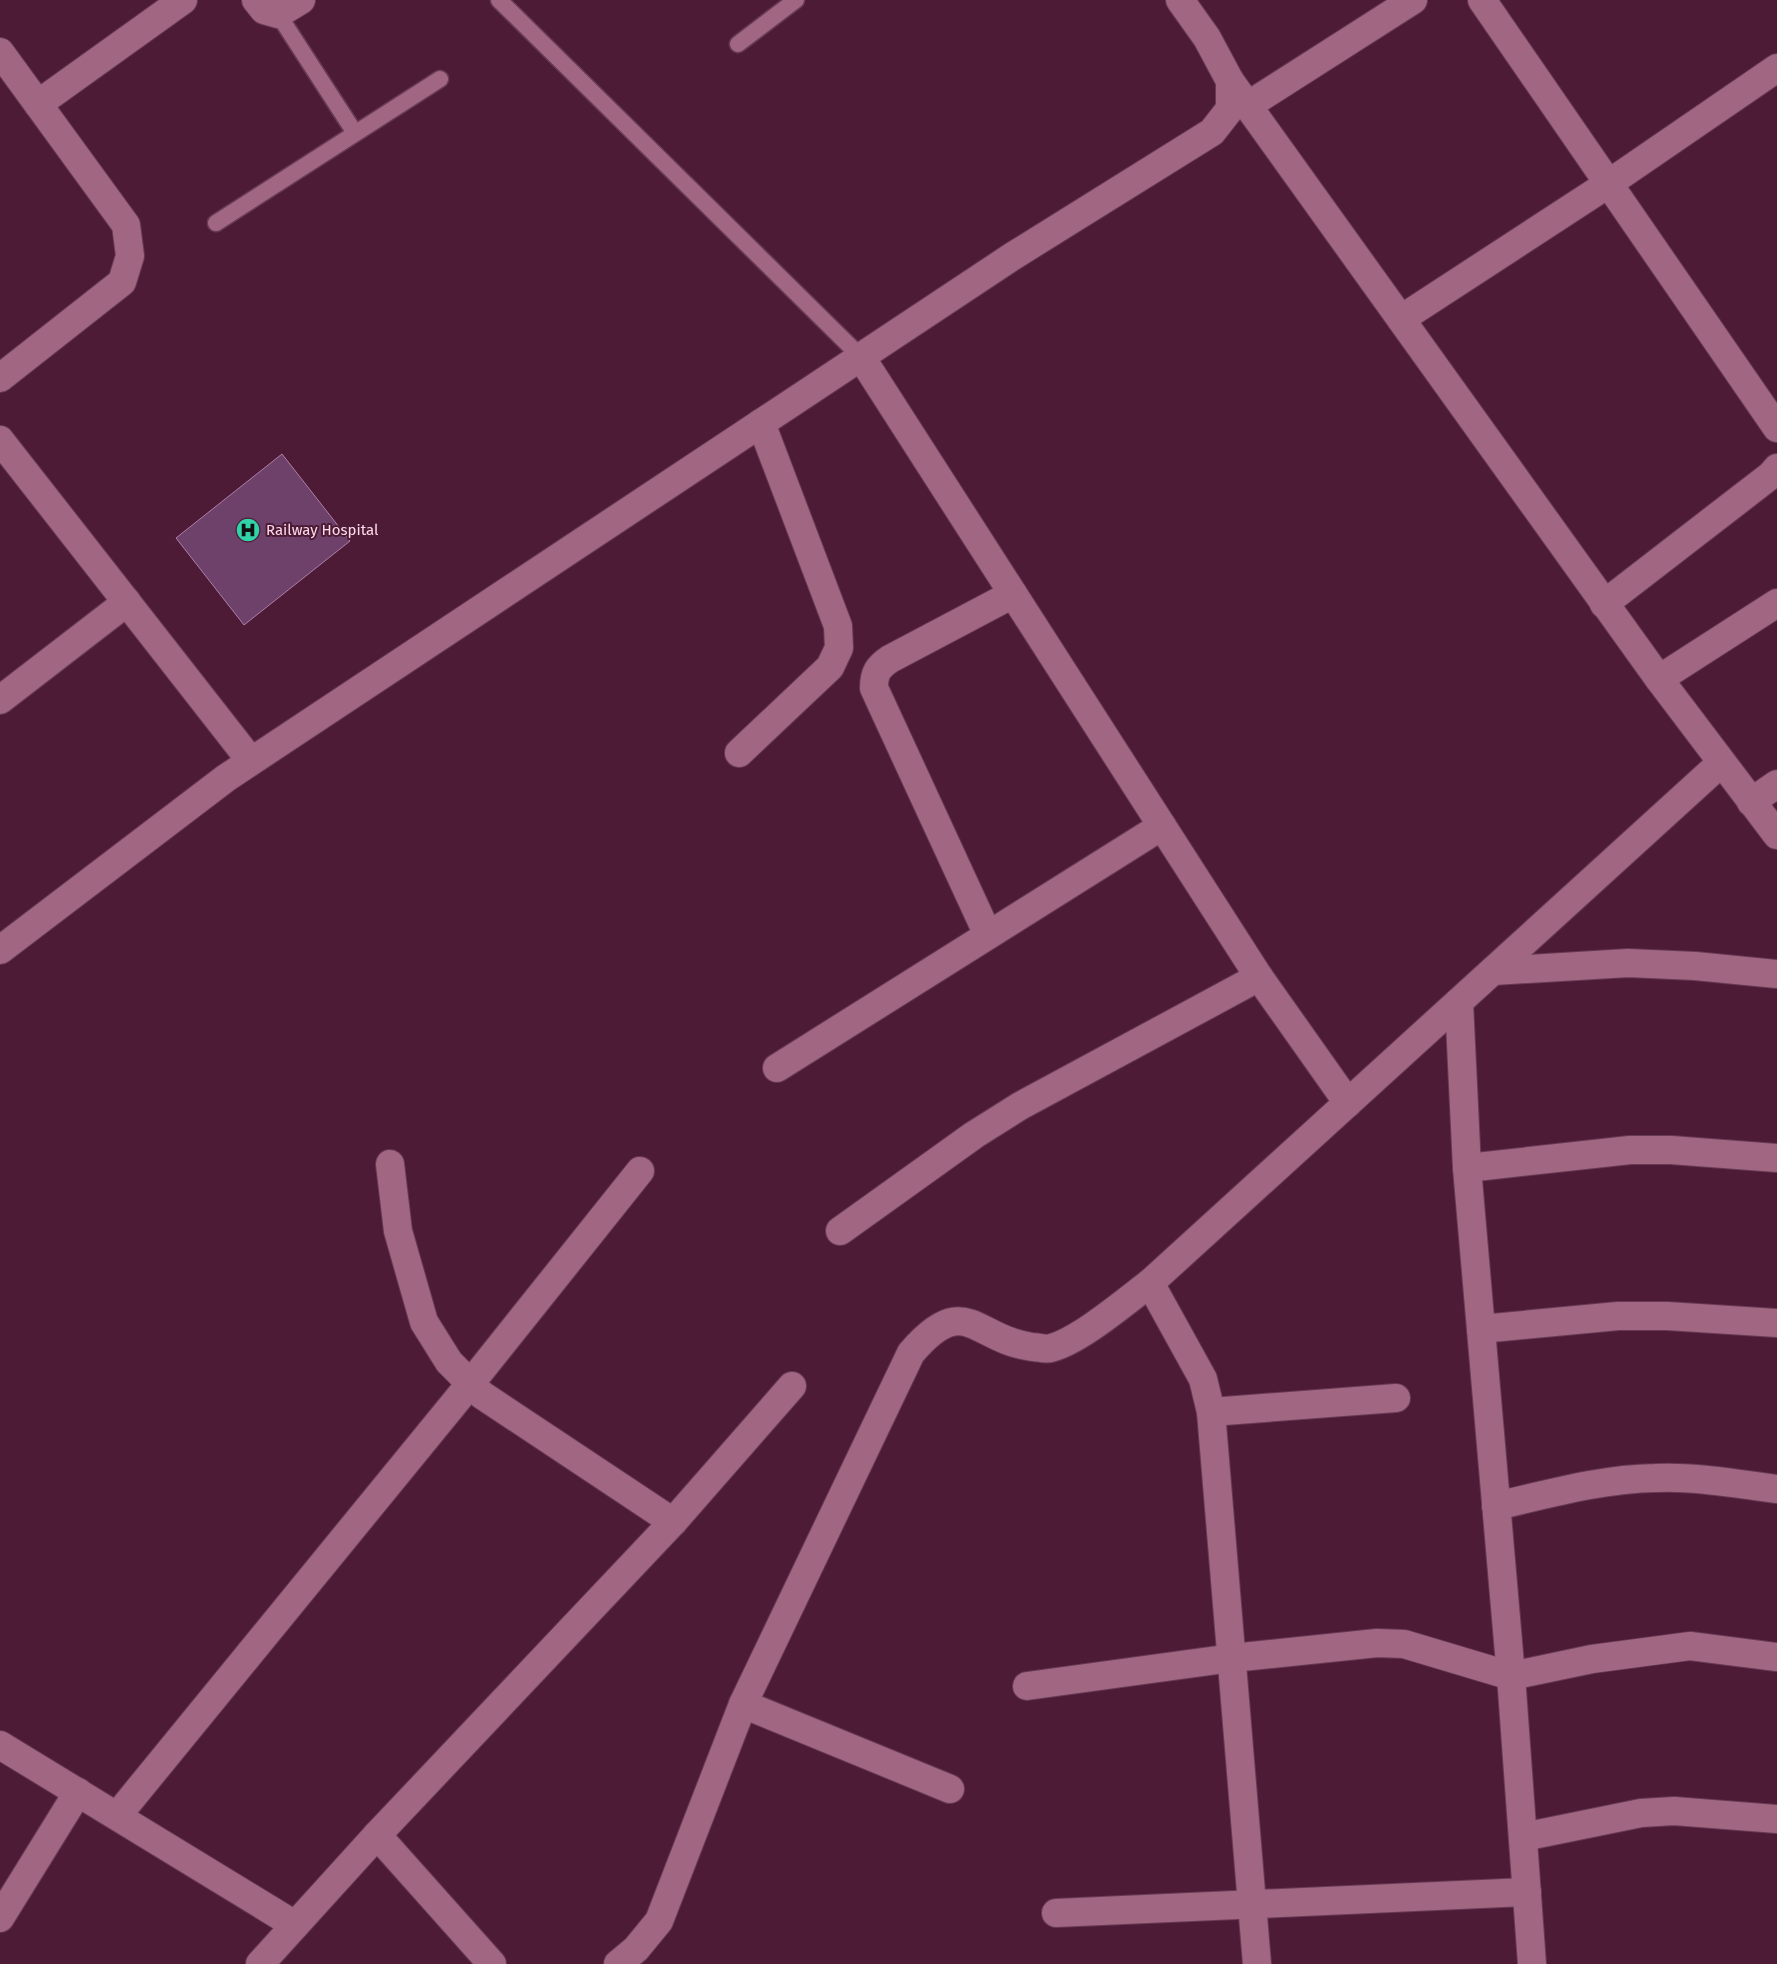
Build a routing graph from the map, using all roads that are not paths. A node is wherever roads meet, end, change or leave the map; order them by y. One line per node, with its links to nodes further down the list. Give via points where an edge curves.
1 (183, 0): 14 (street)
2 (301, 0): 8 (street)
3 (499, 0): 20 (lane)
4 (796, 0): 9 (lane)
5 (1180, 0): 13 (street, via 1207,38)
6 (1413, 0): 15 (street)
7 (1482, 0): 17 (street)
8 (267, 7): 16 (lane)
9 (738, 44)
10 (0, 52): 14 (street)
11 (1777, 68): 17 (street)
12 (440, 79): 16 (lane)
13 (1230, 81): 15 (street); 20 (street, via 1230,109 1212,132 1013,256)
14 (38, 104): 21 (street, via 126,225 130,256 122,282)
15 (1247, 106): 19 (street)
16 (355, 133): 18 (lane)
17 (1608, 184): 19 (street); 23 (street)
18 (216, 223)
19 (1400, 320): 29 (street)
20 (861, 356): 22 (street); 26 (street)
21 (0, 378)
22 (760, 423): 32 (street, via 838,626 839,648 830,667); 33 (street)
23 (1777, 428)
24 (0, 440): 27 (street)
25 (1777, 468): 29 (street)
26 (1013, 594): 37 (street); 39 (street, via 890,659 879,667 874,676 874,688)
27 (127, 602): 31 (street); 33 (street)
28 (1777, 603): 30 (street)
29 (1604, 604): 30 (street)
30 (1659, 680): 34 (street)
31 (0, 700)
32 (739, 753)
33 (251, 761): 40 (street)
34 (1721, 763): 36 (street); 41 (street)
35 (1777, 784): 36 (street)
36 (1751, 802): 38 (street)
37 (1162, 826): 39 (street); 43 (street)
38 (1777, 835)
39 (988, 935): 45 (street)
40 (0, 950)
41 (1493, 971): 42 (street, via 1628,963); 44 (street)
42 (1777, 974)
43 (1259, 977): 46 (street); 51 (street, via 1020,1106)
44 (1459, 1002): 46 (street); 49 (street)
45 (777, 1068)
46 (1348, 1103): 52 (street)
47 (1777, 1158): 49 (street, via 1630,1150)
48 (390, 1164): 55 (street, via 398,1230 424,1322 448,1362)
49 (1467, 1168): 54 (street)
50 (640, 1170): 55 (street)
51 (840, 1231)
52 (1150, 1284): 58 (street, via 1203,1379); 66 (street, via 1078,1335 1050,1349 1014,1344 972,1323 957,1320 923,1340 911,1353)
53 (1777, 1323): 54 (street, via 1618,1316)
54 (1481, 1329): 60 (street)
55 (470, 1384): 61 (street); 70 (street)
56 (792, 1386): 61 (street)
57 (1396, 1398): 58 (street)
58 (1211, 1412): 63 (street)
59 (1777, 1490): 60 (street, via 1655,1478 1596,1483)
60 (1496, 1506): 64 (street)
61 (673, 1522): 72 (street)
62 (1777, 1656): 64 (street, via 1690,1646 1592,1659)
63 (1232, 1658): 64 (street, via 1377,1643 1404,1644); 65 (street); 75 (street)
64 (1511, 1676): 73 (street)
65 (1027, 1686)
66 (743, 1704): 68 (street); 81 (street, via 659,1921 636,1949)
67 (0, 1745): 69 (street)
68 (950, 1789)
69 (78, 1792): 70 (street); 77 (street)
70 (117, 1816): 78 (street)
71 (1777, 1819): 73 (street, via 1674,1811 1641,1813)
72 (377, 1835): 78 (street); 79 (street)
73 (1523, 1838): 74 (street)
74 (1527, 1892): 75 (street); 83 (street)
75 (1252, 1905): 76 (street); 82 (street)
76 (1056, 1913)
77 (0, 1918)
78 (295, 1925): 80 (street)
79 (480, 1960)
80 (260, 1964)
81 (618, 1964)
82 (1257, 1964)
83 (1532, 1964)

